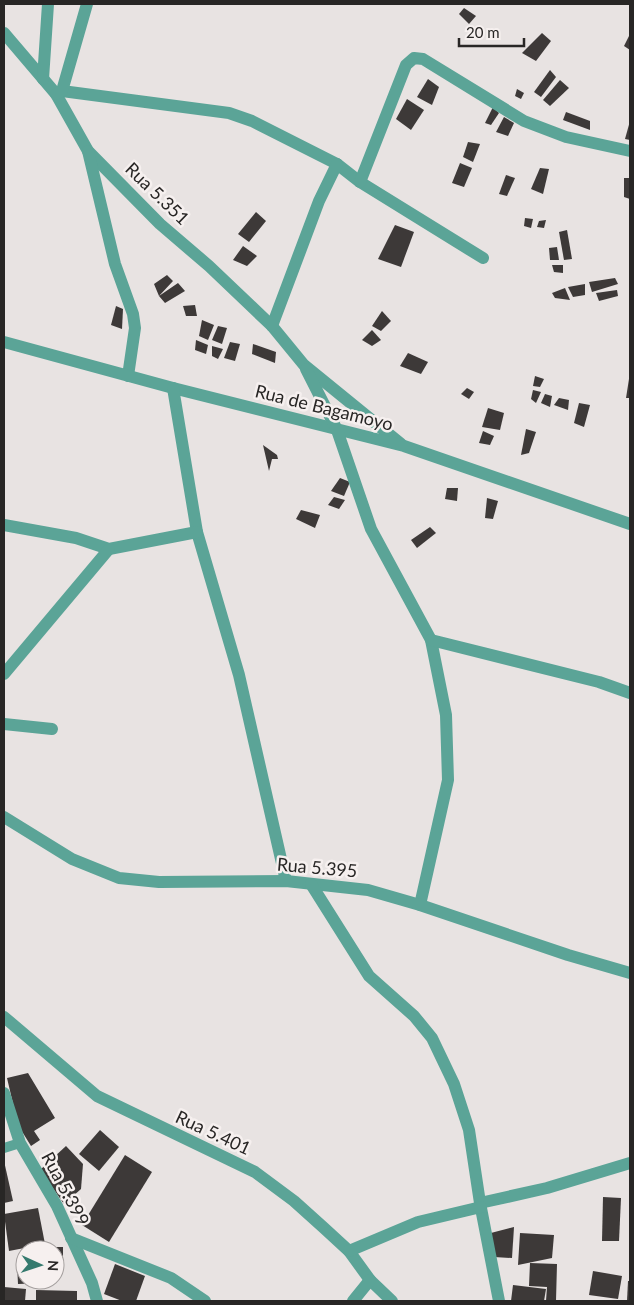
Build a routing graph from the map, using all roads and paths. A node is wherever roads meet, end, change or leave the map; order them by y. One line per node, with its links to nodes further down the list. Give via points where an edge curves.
1 (48, 4): 4 (street)
2 (87, 4): 5 (street)
3 (4, 33): 4 (street, Rua 5.351)
4 (44, 79): 5 (street, Rua 5.351)
5 (59, 92): 6 (street, Rua 5.351); 8 (street, via 229,114 252,121)
6 (88, 151): 11 (street, Rua 5.351, via 160,224); 14 (street, via 115,264 133,314 135,328)
7 (630, 151): 9 (street, via 566,137 524,121 423,59 414,58 406,65)
8 (336, 164): 9 (street); 11 (street)
9 (360, 182): 10 (street)
10 (484, 258)
11 (272, 326): 13 (street, Rua 5.351)
12 (4, 342): 14 (street, Rua de Bagamoyo)
13 (304, 365): 16 (street); 17 (street)
14 (128, 376): 15 (street, Rua de Bagamoyo)
15 (173, 388): 16 (street, Rua de Bagamoyo); 20 (street)
16 (337, 430): 17 (street, Rua de Bagamoyo); 22 (street, via 371,529)
17 (404, 446): 18 (street, Rua de Bagamoyo)
18 (630, 524)
19 (4, 525): 21 (street, via 76,538)
20 (197, 532): 21 (street); 28 (street, via 239,676)
21 (109, 549): 23 (street)
22 (431, 640): 24 (street, via 599,682); 30 (street, via 446,715 448,780)
23 (4, 674)
24 (630, 693)
25 (4, 724): 26 (street)
26 (52, 729)
27 (4, 817): 28 (street, Rua 5.395, via 72,858 119,878 159,882)
28 (286, 881): 29 (street, Rua 5.395)
29 (311, 884): 30 (street, Rua 5.395, via 368,890); 37 (street, via 369,976 414,1016 432,1038 454,1084 469,1130)
30 (420, 905): 31 (street, Rua 5.395)
31 (630, 973)
32 (4, 1017): 39 (street, Rua 5.401, via 97,1096 255,1172 294,1201)
33 (4, 1093): 34 (street, Rua 5.399)
34 (20, 1143): 35 (lane); 38 (street, Rua 5.399, via 57,1206)
35 (4, 1148)
36 (630, 1163): 37 (street)
37 (480, 1205): 39 (street, via 418,1222); 45 (street)
38 (71, 1238): 41 (street, Rua 5.399); 42 (street, via 171,1278)
39 (349, 1251): 40 (street, Rua 5.401)
40 (370, 1280): 43 (street); 44 (street, Rua 5.401)
41 (97, 1301)
42 (204, 1301)
43 (353, 1301)
44 (392, 1301)
45 (499, 1301)

